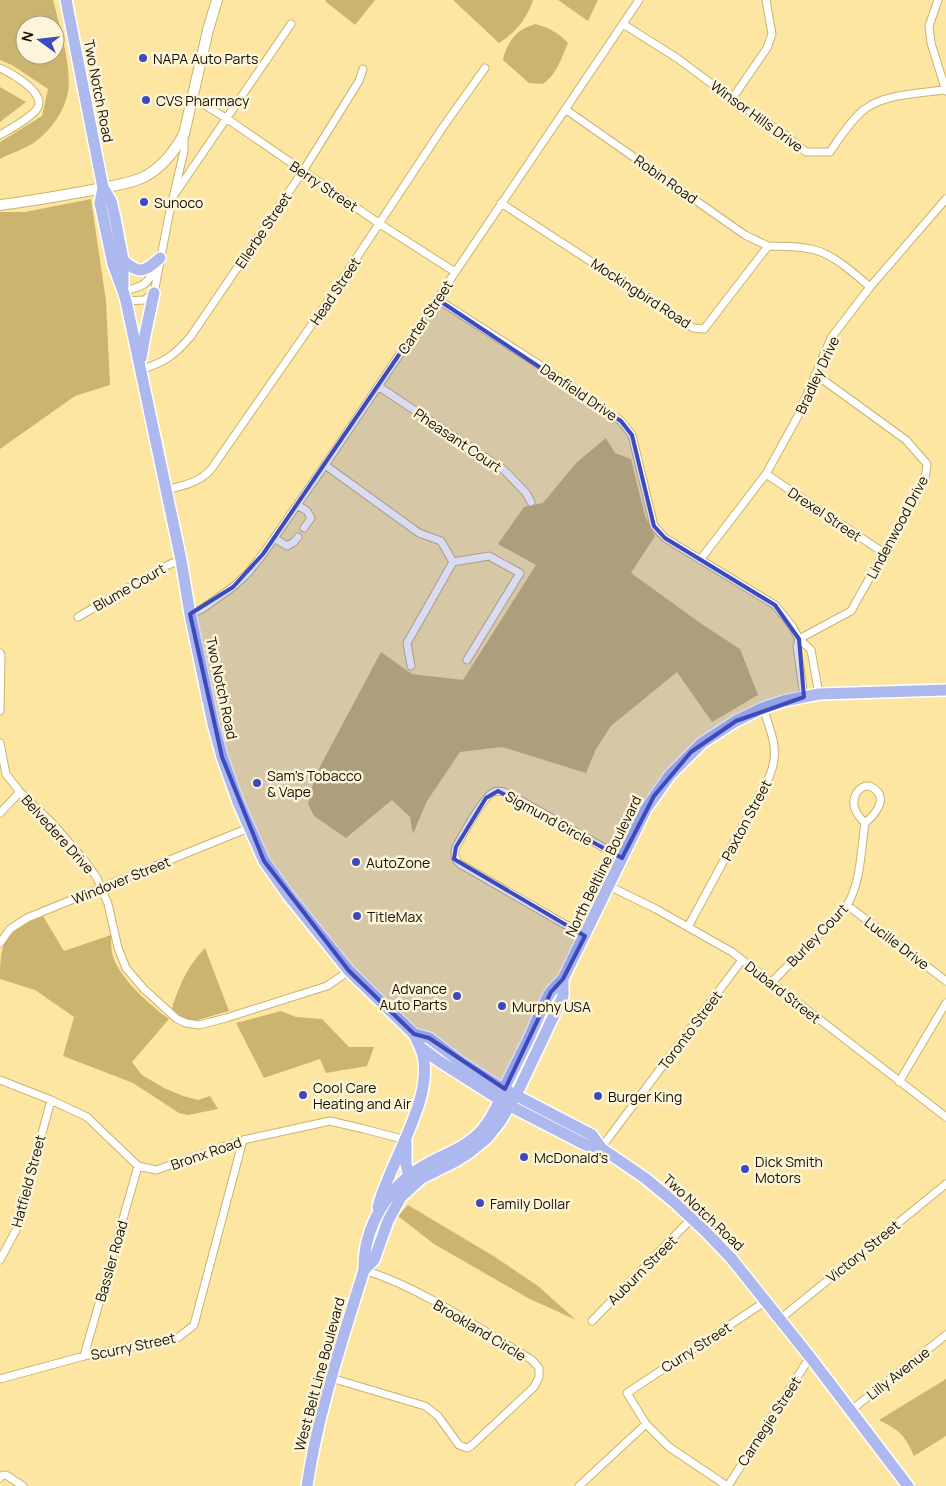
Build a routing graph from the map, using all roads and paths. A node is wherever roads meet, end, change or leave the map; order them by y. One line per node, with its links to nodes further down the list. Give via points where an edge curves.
1 (66, 0): 19 (main road, Two Notch Road)
2 (216, 0): 13 (street)
3 (639, 0): 7 (street, Carter Street)
4 (766, 0): 12 (street, via 772,34 767,48)
5 (938, 0): 11 (street, Winsor Hills Drive, via 929,26 930,43)
6 (291, 24): 15 (street)
7 (623, 24): 12 (street, Winsor Hills Drive, via 677,58); 14 (street, Carter Street)
8 (0, 68): 17 (street, via 29,87 39,102 33,113)
9 (485, 68): 24 (street, Head Street)
10 (364, 69): 18 (street, Ellerbe Street)
11 (945, 91): 12 (street, Winsor Hills Drive, via 896,96 864,109 830,152 806,152)
12 (732, 99)
13 (192, 101): 15 (street, Berry Street); 16 (street)
14 (565, 109): 22 (street, Carter Street); 25 (street, Robin Road, via 745,235)
15 (226, 118): 18 (street, Berry Street); 20 (street)
16 (184, 134): 19 (street, via 168,158 146,176); 20 (street, via 184,151)
17 (0, 135)
18 (303, 171): 24 (street, Berry Street); 33 (street, Ellerbe Street, via 185,343 166,361)
19 (103, 188): 23 (street); 27 (main road, Two Notch Road, via 111,201); 31 (main road, Two Notch Road, via 100,203 113,264)
20 (174, 195): 26 (street)
21 (946, 198): 29 (street, Bradley Drive)
22 (501, 203): 25 (street, Mockingbird Road, via 693,328 704,329); 28 (street, Carter Street)
23 (0, 205)
24 (380, 224): 28 (street, Berry Street); 38 (street, Head Street, via 206,476 194,483)
25 (768, 246): 29 (street, via 816,250 845,266)
26 (160, 258): 27 (main road, via 142,270 132,268); 30 (street); 31 (street, via 147,283)
27 (123, 260): 31 (main road, Two Notch Road)
28 (455, 272): 32 (street, Carter Street)
29 (870, 287): 34 (street, Bradley Drive, via 831,338)
30 (154, 293): 31 (street, via 144,300); 33 (main road)
31 (125, 296): 33 (main road, Two Notch Road)
32 (437, 298): 35 (street, Carter Street); 46 (street, Danfield Drive, via 621,421 632,435 654,526 665,538)
33 (140, 370): 38 (main road, Two Notch Road)
34 (815, 374): 37 (street, Bradley Drive, via 798,416); 44 (street, Lindenwood Drive, via 906,440 928,464 925,479)
35 (378, 386): 36 (street, Carter Street); 39 (street, Pheasant Court, via 504,470)
36 (326, 465): 40 (street, Carter Street); 47 (street, via 419,533 441,541)
37 (766, 474): 44 (street, Drexel Street); 46 (street, Bradley Drive)
38 (166, 490): 45 (main road, Two Notch Road)
39 (531, 502)
40 (297, 505): 41 (street, via 311,518); 42 (street, Carter Street)
41 (304, 528)
42 (274, 538): 43 (street, via 287,546); 48 (street, Carter Street, via 248,573 233,587)
43 (298, 538)
44 (884, 553): 50 (street, Lindenwood Drive, via 851,611)
45 (181, 560): 48 (main road, Two Notch Road); 49 (street, Blume Court, via 168,564)
46 (700, 560): 50 (street, Danfield Drive, via 775,605)
47 (453, 562): 52 (street, via 489,556 520,574); 53 (street, via 407,643)
48 (190, 614): 64 (main road, Two Notch Road, via 222,757)
49 (78, 616)
50 (799, 639): 55 (street, Danfield Drive, via 811,650); 56 (street, via 797,646)
51 (0, 653): 58 (street)
52 (467, 660)
53 (411, 666)
54 (946, 690): 55 (main road, North Beltline Boulevard)
55 (819, 694): 56 (main road, North Beltline Boulevard)
56 (804, 697): 57 (main road, North Beltline Boulevard)
57 (763, 708): 65 (main road, North Beltline Boulevard, via 712,735 680,763 646,809); 69 (street, Paxton Street, via 774,743 774,766)
58 (0, 711)
59 (0, 742): 60 (street, Belvedere Drive)
60 (3, 774): 61 (street, Belvedere Drive)
61 (20, 792): 62 (street); 67 (street, Belvedere Drive, via 85,861)
62 (0, 813)
63 (865, 823): 63 (street, Burley Court, via 855,809 854,799 860,788 870,786 877,789 880,802 876,812); 68 (street, Burley Court, via 857,879)
64 (250, 827): 67 (street, Windover Street); 73 (main road, Two Notch Road, via 264,860 288,895)
65 (622, 858): 66 (main road, North Beltline Boulevard); 70 (street, Sigmund Circle, via 509,794 498,791 486,798 456,847 454,856 460,864)
66 (609, 886): 69 (street, Dubard Street); 70 (main road, North Beltline Boulevard)
67 (103, 888): 71 (street, Windover Street, via 27,918 10,929); 73 (street, Belvedere Drive, via 126,968 165,1010 186,1024 199,1025 226,1018 327,986)
68 (847, 905): 74 (street, Lucille Drive); 75 (street, Burley Court)
69 (688, 926): 72 (street, Dubard Street)
70 (585, 936): 83 (main road, North Beltline Boulevard, via 563,979 562,996)
71 (0, 943)
72 (742, 960): 75 (street, Dubard Street); 88 (street, Toronto Street)
73 (349, 971): 77 (main road, Two Notch Road)
74 (946, 980)
75 (771, 983): 81 (street, Dubard Street)
76 (946, 1004): 81 (street)
77 (414, 1034): 78 (main road, Two Notch Road); 83 (main road, Two Notch Road, via 429,1038)
78 (420, 1047): 79 (main road, Two Notch Road); 82 (main road, via 424,1057)
79 (439, 1062): 82 (main road); 83 (main road, Two Notch Road)
80 (0, 1080): 84 (street)
81 (899, 1082): 85 (street, Dubard Street)
82 (424, 1084): 87 (main road)
83 (508, 1097): 88 (main road, Two Notch Road, via 592,1135); 90 (main road, West Belt Line Boulevard, via 495,1130 475,1148 456,1161)
84 (51, 1100): 89 (street, via 87,1117); 94 (street, Hatfield Street, via 16,1230)
85 (946, 1117)
86 (242, 1140): 87 (street, Bronx Road, via 330,1122); 89 (street, Bronx Road, via 156,1170); 100 (street, Scurry Street, via 194,1325 180,1337)
87 (406, 1140): 90 (main road); 93 (main road, via 382,1191)
88 (602, 1148): 92 (main road, Two Notch Road, via 645,1178)
89 (138, 1166): 100 (street, Bassler Road)
90 (410, 1181): 93 (main road, West Belt Line Boulevard, via 392,1192); 95 (main road, West Belt Line Boulevard, via 388,1221 374,1260)
91 (946, 1184): 97 (street, Victory Street)
92 (692, 1218): 96 (main road, Two Notch Road); 98 (street, Auburn Street)
93 (375, 1220): 95 (main road, West Belt Line Boulevard, via 364,1255)
94 (0, 1260)
95 (364, 1270): 102 (main road, West Belt Line Boulevard); 102 (street, Brookland Circle, via 421,1295 528,1358 537,1365 539,1377 534,1387 467,1448 459,1445 438,1416 425,1406)
96 (766, 1301): 97 (main road, Two Notch Road); 105 (street, Curry Street, via 627,1393)
97 (780, 1319): 101 (main road, Two Notch Road)
98 (592, 1321)
99 (946, 1335): 104 (street, Lilly Avenue)
100 (84, 1356): 103 (street, Scurry Street)
101 (810, 1356): 104 (main road, Two Notch Road); 110 (street, Carnegie Street)
102 (331, 1378): 108 (main road, West Belt Line Boulevard)
103 (0, 1379)
104 (850, 1411): 111 (main road, Two Notch Road)
105 (646, 1424): 109 (street); 110 (street, via 669,1447)
106 (0, 1478): 107 (street, via 6,1476)
107 (23, 1486)
108 (307, 1486)
109 (578, 1486)
110 (727, 1486)
111 (907, 1486)

